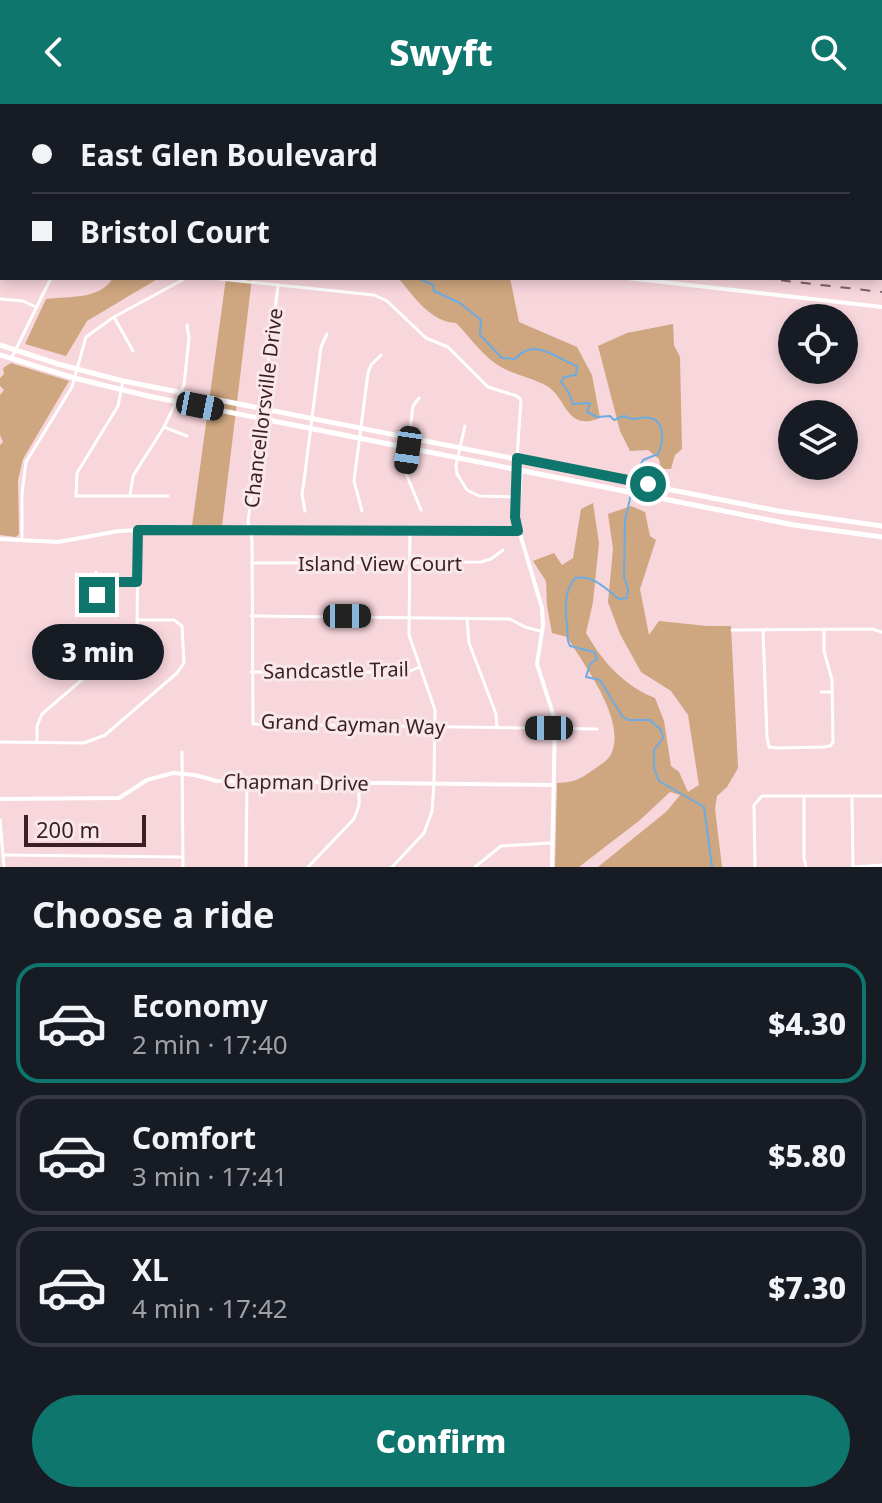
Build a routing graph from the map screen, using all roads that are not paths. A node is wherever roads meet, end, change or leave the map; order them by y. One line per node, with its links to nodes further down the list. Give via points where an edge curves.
1 (50, 280): 7 (street)
2 (182, 280): 9 (street)
3 (227, 280): 5 (street)
4 (645, 280): 8 (street)
5 (278, 286): 25 (street, Chancellorsville Drive); 38 (street, via 374,295 387,301 426,338 448,347 488,387 521,400)
6 (0, 299): 7 (street)
7 (36, 307): 13 (street)
8 (882, 307)
9 (114, 317): 14 (street); 18 (street, via 86,337)
10 (187, 325): 22 (street)
11 (327, 334): 26 (street)
12 (0, 345): 13 (main road)
13 (15, 350): 17 (street); 18 (main road)
14 (133, 351)
15 (0, 355): 17 (main road)
16 (381, 355): 30 (street, via 368,373)
17 (11, 358): 19 (main road)
18 (76, 369): 19 (street); 20 (main road)
19 (74, 378): 21 (main road); 55 (street, via 26,462)
20 (123, 381): 21 (street); 22 (main road)
21 (122, 390): 24 (main road); 40 (street, via 118,406 77,473 76,496)
22 (181, 392): 24 (street); 25 (main road)
23 (419, 398): 33 (street, via 413,406)
24 (175, 401): 27 (main road); 29 (street)
25 (263, 409): 26 (main road); 27 (street, Chancellorsville Drive)
26 (312, 418): 30 (main road); 31 (street)
27 (262, 419): 31 (main road); 51 (street, Chancellorsville Drive)
28 (465, 426): 35 (street)
29 (164, 427): 32 (street); 40 (street, via 133,476)
30 (361, 427): 33 (main road); 34 (street)
31 (311, 428): 34 (main road); 45 (street, via 302,494)
32 (187, 436)
33 (410, 437): 35 (main road); 36 (street)
34 (359, 438): 36 (main road); 46 (street, via 353,487)
35 (462, 447): 37 (street); 38 (main road)
36 (408, 448): 37 (main road); 44 (street, via 405,476)
37 (457, 457): 39 (main road); 42 (street, via 456,472 470,493)
38 (517, 458): 39 (street); 43 (main road)
39 (518, 469): 42 (street); 47 (main road)
40 (130, 496): 41 (street)
41 (168, 496)
42 (518, 497): 49 (street)
43 (747, 504): 47 (main road); 48 (main road)
44 (421, 510)
45 (305, 511)
46 (362, 511)
47 (745, 514): 53 (main road)
48 (882, 526)
49 (518, 528): 52 (street); 70 (street, via 542,608)
50 (138, 530): 51 (street); 55 (street, via 58,542); 61 (street)
51 (249, 531): 52 (street); 57 (street, Grand Cayman Way)
52 (410, 531): 58 (street)
53 (882, 537)
54 (0, 539): 55 (street)
55 (22, 540)
56 (503, 550): 58 (street, Island View Court, via 481,562)
57 (252, 563): 58 (street, Island View Court); 63 (street, Grand Cayman Way)
58 (409, 563): 64 (street)
59 (96, 572): 60 (street)
60 (96, 582): 61 (street); 62 (street)
61 (137, 582): 66 (street)
62 (97, 595)
63 (251, 616): 64 (street); 75 (street, Grand Cayman Way)
64 (409, 616): 65 (street); 74 (street, via 410,640)
65 (467, 618): 70 (street, via 513,619); 79 (street, via 469,643)
66 (137, 620): 73 (street, via 134,635); 83 (street, via 174,620 182,626 181,669 100,739)
67 (824, 629): 69 (street); 71 (street); 77 (street)
68 (732, 630): 69 (street)
69 (763, 630): 77 (street, via 769,747 830,746)
70 (542, 631): 80 (street, via 537,664)
71 (882, 632)
72 (42, 653): 73 (street, via 76,650)
73 (97, 667): 83 (street, via 42,714)
74 (420, 667): 75 (street, Sandcastle Trail); 78 (street, via 434,704)
75 (251, 672): 78 (street, Grand Cayman Way, via 255,725)
76 (821, 692): 77 (street)
77 (832, 692)
78 (435, 727): 79 (street, Grand Cayman Way); 88 (street)
79 (497, 728): 80 (street, Grand Cayman Way)
80 (555, 728): 81 (street, Grand Cayman Way); 89 (street)
81 (597, 729)
82 (0, 742): 83 (street)
83 (37, 742)
84 (182, 752): 85 (street)
85 (183, 774): 86 (street, Chapman Drive); 93 (street, Chapman Drive, via 159,775 119,798); 97 (street)
86 (247, 781): 87 (street, Chapman Drive); 102 (street)
87 (359, 783): 88 (street, Chapman Drive); 103 (street, via 354,819)
88 (434, 784): 89 (street, Chapman Drive); 98 (street, via 424,833)
89 (553, 785): 95 (street)
90 (882, 796): 92 (street)
91 (804, 797): 92 (street); 108 (street, via 757,799); 109 (street)
92 (852, 797): 110 (street)
93 (0, 799)
94 (0, 820): 96 (street)
95 (552, 843): 106 (street, via 501,846); 107 (street)
96 (4, 855): 97 (street); 100 (street)
97 (183, 857): 101 (street)
98 (396, 863): 104 (street); 105 (street)
99 (882, 865): 110 (street)
100 (4, 867)
101 (183, 867)
102 (246, 867)
103 (308, 867)
104 (392, 867)
105 (400, 867)
106 (475, 867)
107 (552, 867)
108 (755, 867)
109 (806, 867)
110 (852, 867)

